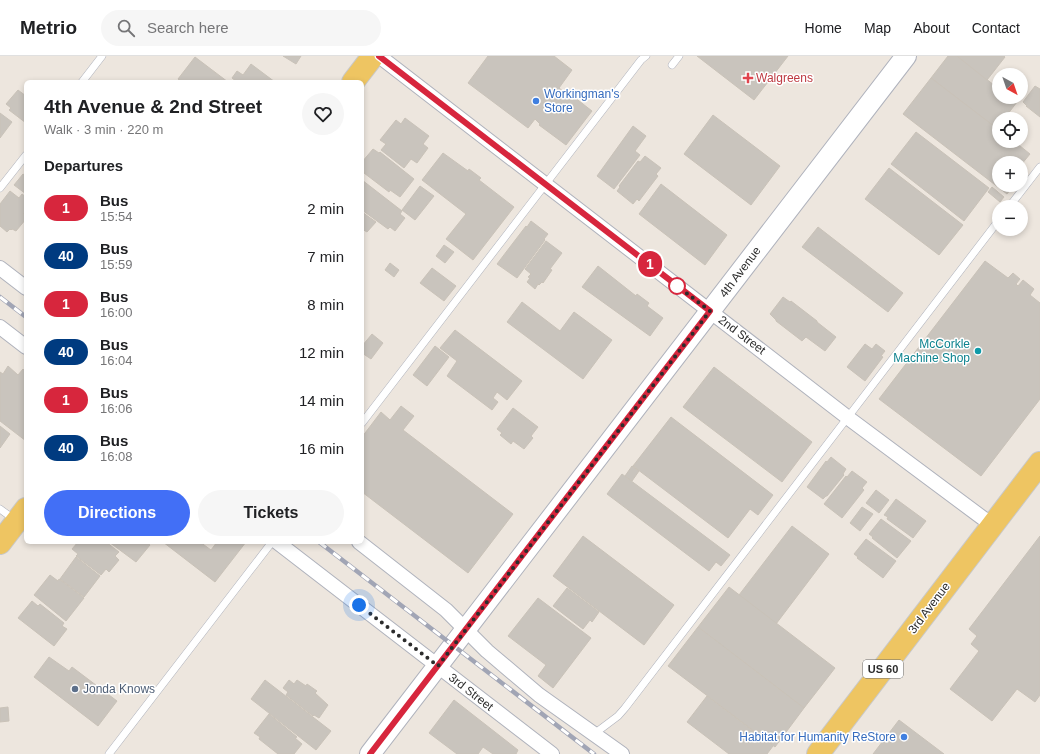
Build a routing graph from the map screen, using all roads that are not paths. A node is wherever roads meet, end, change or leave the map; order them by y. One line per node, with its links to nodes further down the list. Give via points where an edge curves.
1 (102, 56): 8 (lane)
2 (373, 56): 9 (main road)
3 (379, 56): 12 (street, 2nd Street)
4 (646, 56): 12 (lane)
5 (679, 56): 7 (lane)
6 (906, 56): 18 (main road, 4th Avenue)
7 (672, 65)
8 (84, 80)
9 (355, 80)
10 (24, 157): 13 (lane)
11 (1040, 167): 14 (lane)
12 (546, 184): 18 (street, 2nd Street); 22 (lane)
13 (0, 188)
14 (1014, 200)
15 (992, 229): 21 (lane)
16 (0, 268): 17 (street)
17 (24, 286)
18 (710, 311): 21 (street, 2nd Street); 30 (main road, 4th Avenue)
19 (0, 327): 20 (street)
20 (24, 345)
21 (847, 417): 25 (street, 2nd Street); 32 (lane, via 625,708)
22 (364, 420)
23 (1040, 463): 25 (main road, 3rd Avenue / US 60)
24 (14, 513): 26 (main road)
25 (992, 525): 37 (main road, 3rd Avenue / US 60)
26 (0, 543)
27 (270, 544): 33 (lane)
28 (280, 544): 31 (street, 3rd Street)
29 (362, 544): 30 (street, via 446,610)
30 (466, 629): 31 (main road, 4th Avenue); 32 (street, via 539,695)
31 (438, 666): 34 (main road, 4th Avenue); 35 (street, 3rd Street)
32 (594, 734): 36 (street)
33 (109, 754)
34 (370, 754)
35 (552, 754)
36 (622, 754)
37 (818, 754)

